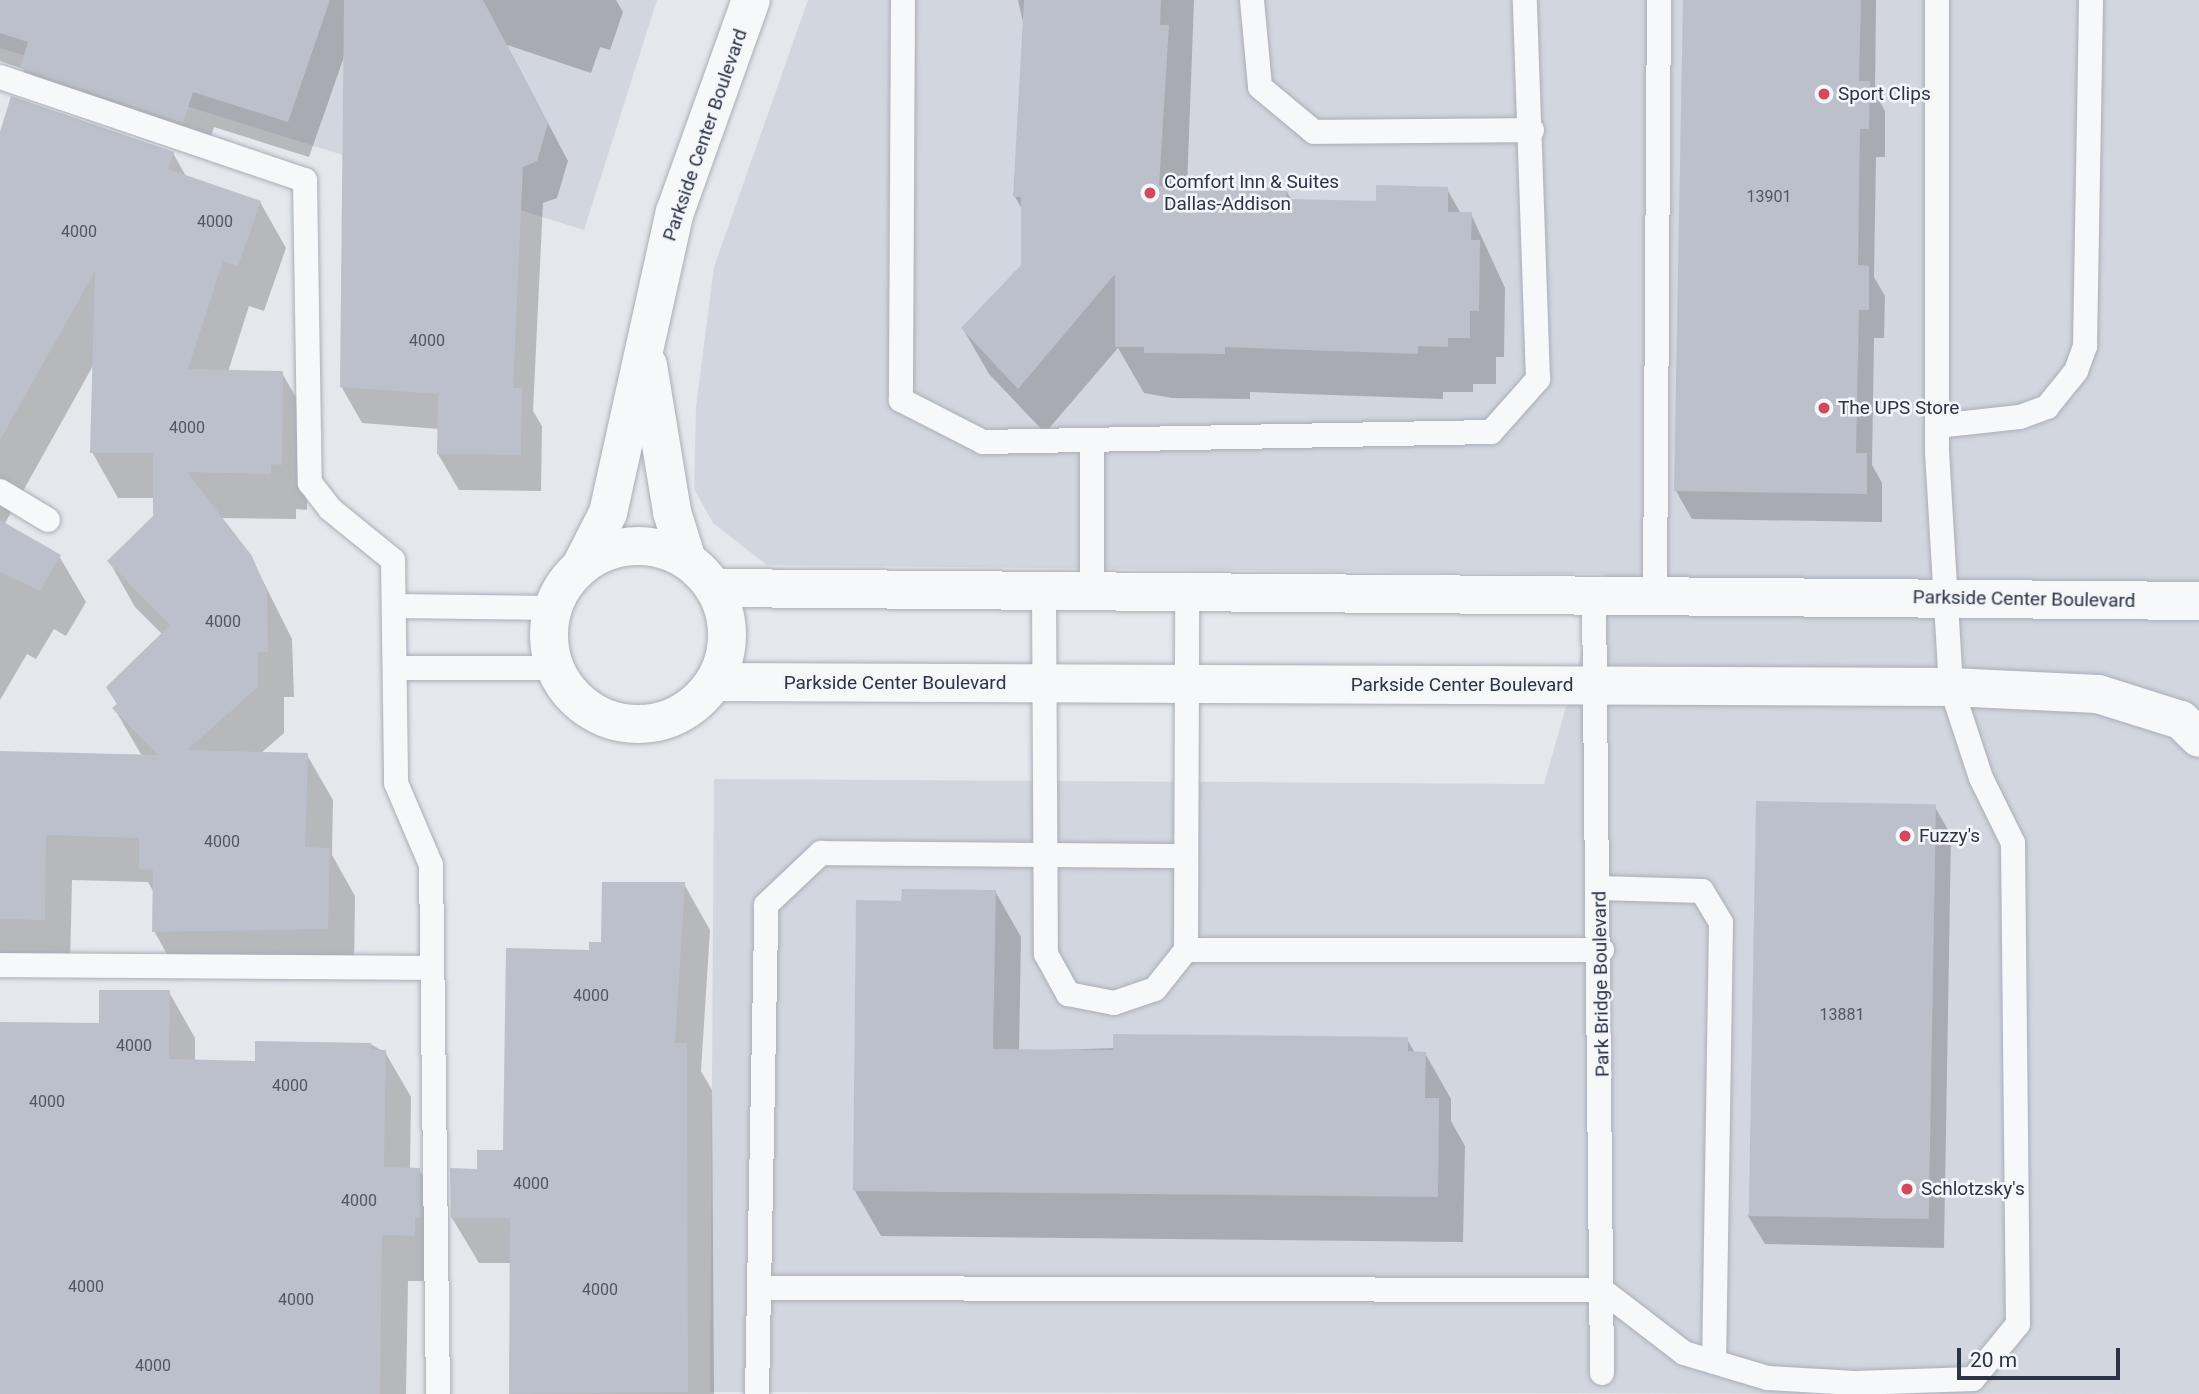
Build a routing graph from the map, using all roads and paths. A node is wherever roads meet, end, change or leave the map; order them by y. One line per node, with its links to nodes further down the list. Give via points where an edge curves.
1 (751, 0): 10 (street, Parkside Center Boulevard, via 675,212)
2 (903, 0): 12 (lane, via 901,400 983,442)
3 (1252, 0): 9 (lane, via 1260,88 1314,132)
4 (1525, 0): 9 (lane)
5 (1658, 0): 22 (lane)
6 (1937, 0): 11 (lane)
7 (2091, 0): 11 (lane, via 2085,346 2076,371 2047,407 2020,418)
8 (0, 76): 25 (lane, via 306,180 310,483 330,509 393,560)
9 (1532, 130): 12 (lane, via 1538,379 1491,432)
10 (646, 353): 15 (street, Parkside Center Boulevard, via 672,512); 16 (street, Parkside Center Boulevard, via 608,513)
11 (1937, 426): 23 (lane)
12 (1092, 440): 19 (lane)
13 (0, 491): 14 (lane)
14 (48, 520)
15 (687, 560): 16 (street, via 658,548 628,546); 17 (street)
16 (581, 566): 26 (street)
17 (714, 588): 18 (street, Parkside Center Boulevard); 29 (street, via 729,639)
18 (1044, 591): 19 (street, Parkside Center Boulevard); 30 (lane)
19 (1092, 592): 20 (street, Parkside Center Boulevard)
20 (1187, 593): 21 (street, Parkside Center Boulevard); 31 (lane)
21 (1594, 596): 22 (street, Parkside Center Boulevard); 32 (lane, Park Bridge Boulevard)
22 (1655, 596): 23 (street, Parkside Center Boulevard)
23 (1948, 598): 24 (street, Parkside Center Boulevard); 33 (lane)
24 (2199, 601)
25 (395, 606): 26 (lane); 27 (lane)
26 (552, 608): 28 (street, via 548,634)
27 (397, 668): 28 (lane); 41 (lane, via 397,783 431,865)
28 (556, 668): 29 (street, via 584,705 621,723 681,714)
29 (713, 682): 30 (street, Parkside Center Boulevard)
30 (1046, 684): 31 (street, Parkside Center Boulevard); 35 (lane)
31 (1187, 684): 32 (street, Parkside Center Boulevard); 36 (lane)
32 (1595, 685): 33 (street, Parkside Center Boulevard); 37 (lane, Park Bridge Boulevard)
33 (1951, 687): 34 (street, Parkside Center Boulevard, via 2098,694 2181,720); 44 (lane, via 1981,778 2013,843 2018,1324 1973,1379 1792,1382)
34 (2199, 738)
35 (1046, 855): 36 (lane); 38 (lane, via 1046,954 1068,994 1114,1003 1155,989); 42 (lane, via 821,853 766,905)
36 (1184, 856): 38 (lane)
37 (1600, 888): 39 (lane, Park Bridge Boulevard); 44 (lane, via 1683,885 1703,891 1721,923)
38 (1186, 950): 39 (lane)
39 (1602, 950): 43 (lane, Park Bridge Boulevard)
40 (0, 965): 41 (lane)
41 (432, 968): 46 (lane)
42 (759, 1288): 43 (lane); 47 (lane)
43 (1602, 1290): 44 (lane, via 1684,1353); 45 (lane, Park Bridge Boulevard)
44 (1714, 1362)
45 (1602, 1373)
46 (439, 1394)
47 (757, 1394)

